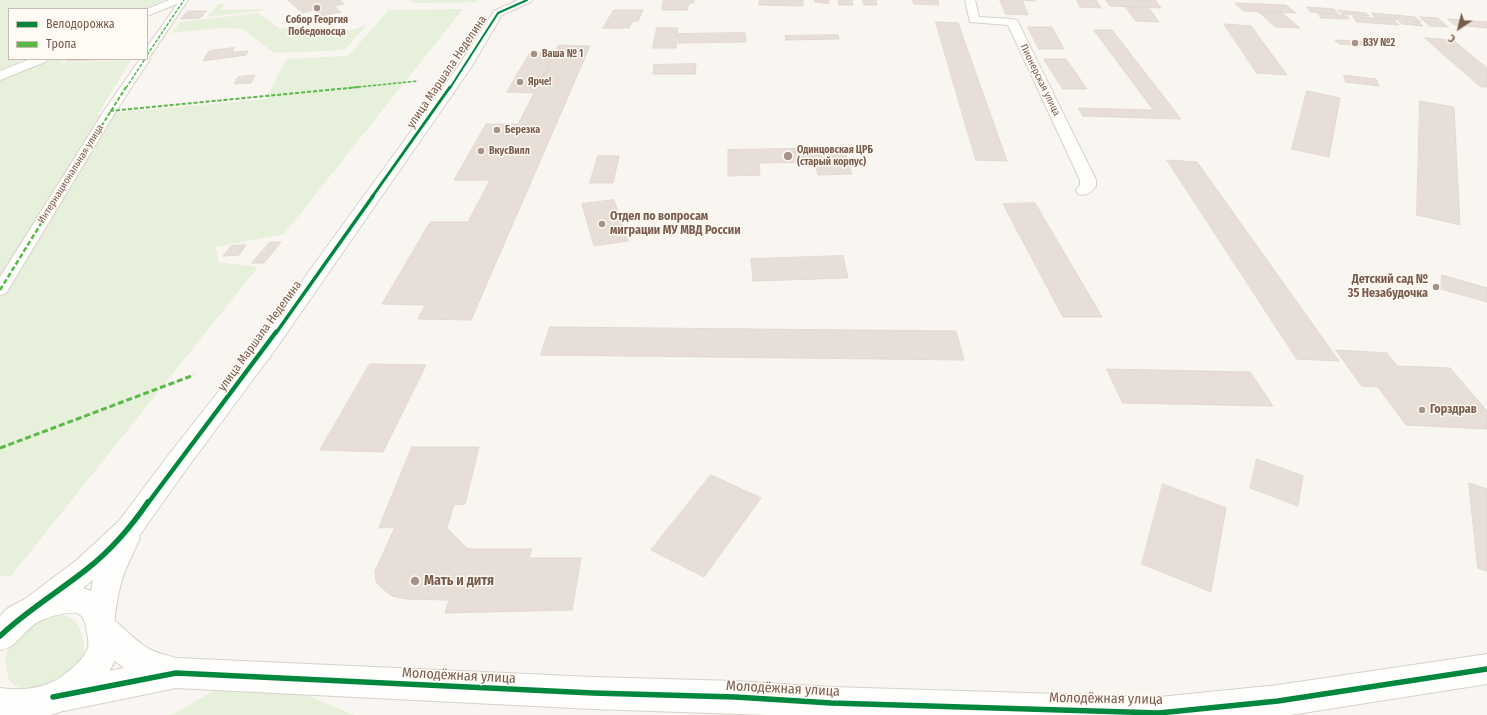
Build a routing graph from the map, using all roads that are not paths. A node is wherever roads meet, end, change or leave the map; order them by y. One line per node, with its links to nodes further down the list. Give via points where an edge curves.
1 (178, 0): 5 (street)
2 (184, 0): 6 (street)
3 (527, 0): 12 (street, улица Маршала Неделина, via 496,9 463,69 267,345)
4 (970, 0): 10 (street, Пионерская улица, via 974,20 1012,22 1088,180 1088,186)
5 (148, 13)
6 (148, 54)
7 (39, 60): 9 (street)
8 (143, 60): 11 (street, Интернациональная улица)
9 (0, 76)
10 (1084, 190)
11 (0, 290)
12 (129, 529): 13 (street, улица Маршала Неделина, via 88,568); 14 (street, улица Маршала Неделина, via 107,582)
13 (36, 608): 14 (street, улица Маршала Неделина, via 54,602 85,601 94,608); 15 (street, улица Маршала Неделина, via 19,618)
14 (100, 624): 17 (street, Молодёжная улица, via 118,645 138,660); 19 (street, улица Маршала Неделина, via 103,635 102,651 95,664 84,678)
15 (0, 636)
16 (1487, 669): 17 (street, Молодёжная улица, via 1278,701 1159,712 831,703)
17 (176, 673): 19 (street, Молодёжная улица)
18 (0, 704): 19 (street, улица Маршала Неделина, via 12,707)
19 (44, 704)

